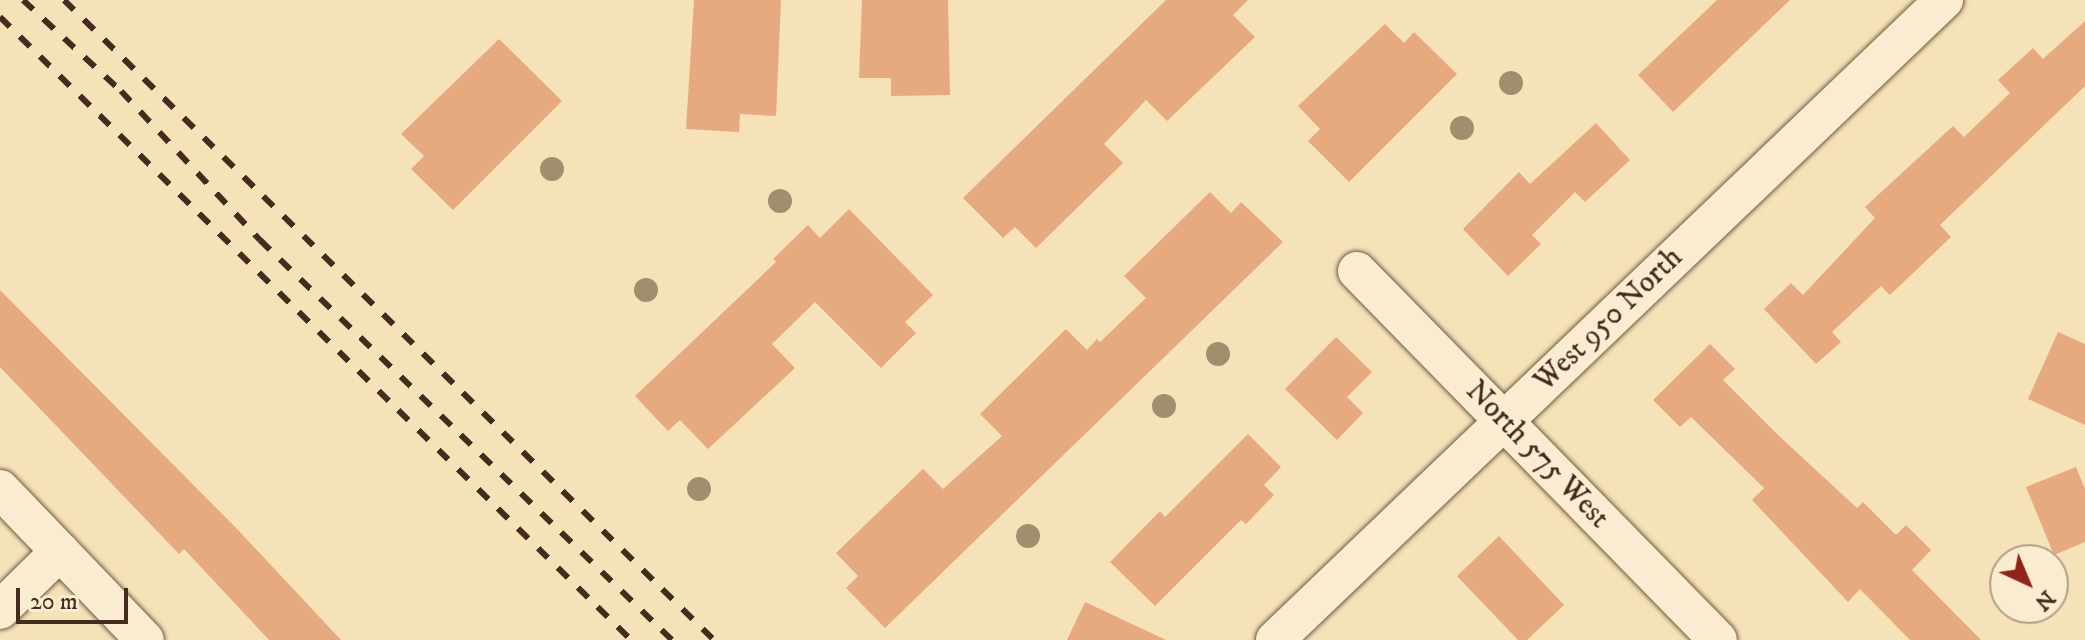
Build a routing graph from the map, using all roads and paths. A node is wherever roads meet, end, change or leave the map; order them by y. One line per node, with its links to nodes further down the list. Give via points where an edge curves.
1 (1944, 0): 3 (street, West 950 North)
2 (1357, 271): 3 (street, North 575 West)
3 (1504, 421): 8 (street, West 950 North); 9 (street, North 575 West)
4 (0, 489): 5 (street)
5 (60, 551): 6 (street); 7 (street)
6 (0, 610)
7 (145, 640)
8 (1275, 640)
9 (1718, 640)

